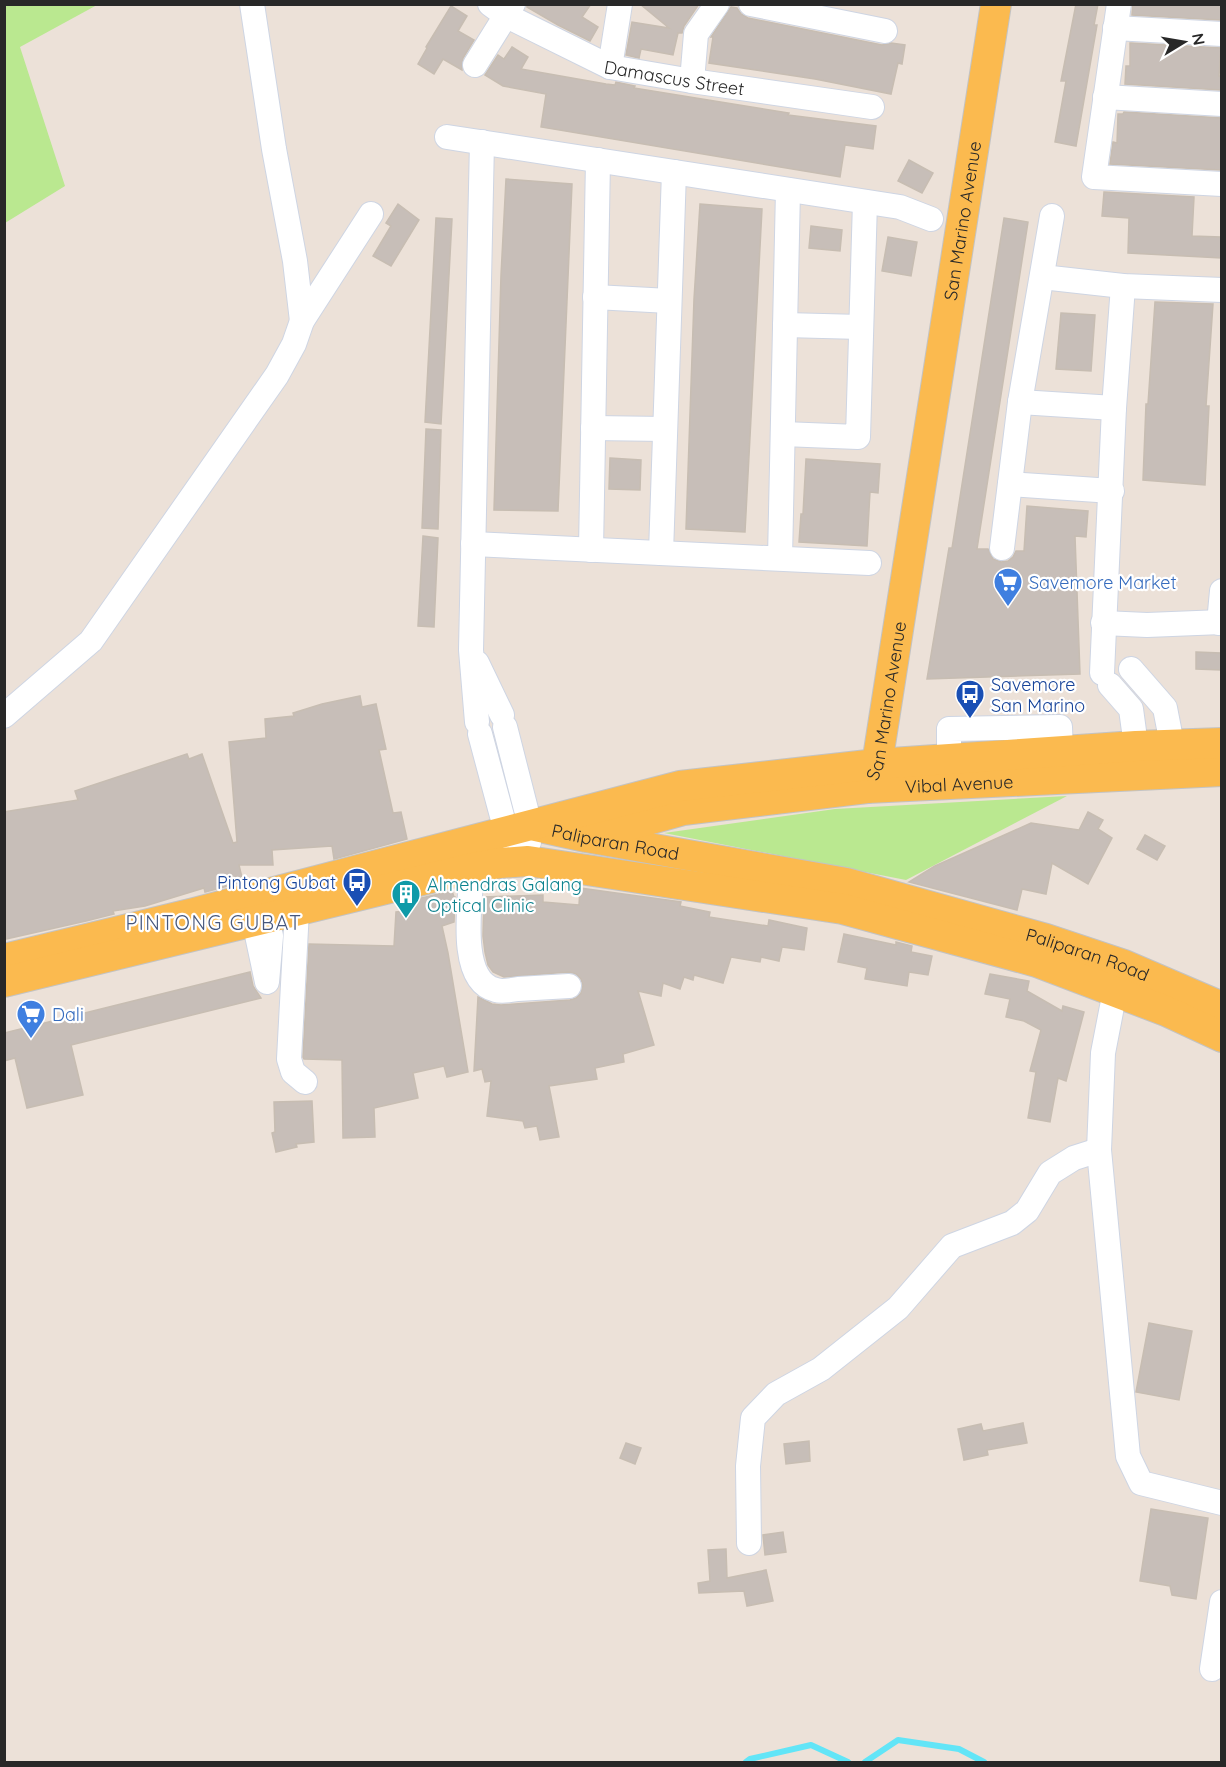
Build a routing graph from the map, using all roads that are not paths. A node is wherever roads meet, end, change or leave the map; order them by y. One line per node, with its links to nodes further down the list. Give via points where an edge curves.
1 (252, 4): 32 (street)
2 (620, 4): 12 (street)
3 (717, 4): 13 (street, via 696,34)
4 (751, 4): 9 (street)
5 (982, 4): 57 (main road, San Marino Avenue, via 875,673)
6 (996, 4): 57 (main road, San Marino Avenue)
7 (503, 8): 11 (street); 12 (street, Damascus Street)
8 (1117, 16): 10 (street); 14 (street)
9 (885, 31)
10 (1221, 34)
11 (475, 65)
12 (610, 67): 13 (street, Damascus Street)
13 (692, 81): 16 (street, Damascus Street)
14 (1105, 97): 15 (street); 21 (street, via 1094,177)
15 (1221, 104)
16 (872, 107)
17 (447, 137): 18 (street)
18 (482, 142): 19 (street); 42 (street)
19 (598, 160): 20 (street); 30 (street)
20 (674, 172): 22 (street); 31 (street)
21 (1221, 184)
22 (788, 190): 23 (street); 33 (street)
23 (865, 202): 26 (street, via 900,207); 34 (street)
24 (371, 214): 32 (street)
25 (1052, 216): 27 (street)
26 (931, 219)
27 (1042, 277): 28 (street); 35 (street)
28 (1124, 286): 29 (street); 36 (street)
29 (1221, 291)
30 (595, 297): 31 (street); 37 (street)
31 (669, 301): 38 (street)
32 (302, 321): 52 (street, via 277,375 91,640)
33 (785, 325): 34 (street); 39 (street)
34 (861, 327): 39 (street, via 858,436)
35 (1020, 402): 36 (street); 40 (street)
36 (1114, 408): 41 (street)
37 (593, 428): 38 (street); 44 (street)
38 (665, 429): 45 (street)
39 (783, 434): 46 (street)
40 (1010, 484): 41 (street); 43 (street)
41 (1112, 491): 49 (street)
42 (473, 544): 44 (street); 51 (street)
43 (1002, 548)
44 (591, 550): 45 (street)
45 (661, 553): 46 (street)
46 (780, 558): 47 (street)
47 (869, 562)
48 (1221, 591): 50 (street)
49 (1103, 623): 50 (street); 54 (street, via 1126,663 1165,708); 55 (street, via 1106,679 1131,709)
50 (1220, 623)
51 (471, 650): 58 (street, via 479,728); 58 (street, via 503,721)
52 (4, 716)
53 (1221, 743): 54 (main road, Vibal Avenue)
54 (1172, 744): 55 (main road, Vibal Avenue)
55 (1124, 756): 56 (main road, Vibal Avenue); 57 (main road, Vibal Avenue); 57 (main road, Vibal Avenue, via 1061,751 949,760)
56 (1221, 771)
57 (868, 773): 58 (main road, Vibal Avenue, via 680,786); 59 (main road, Vibal Avenue, via 683,810)
58 (518, 828): 59 (main road, Paliparan Road); 60 (street); 63 (main road, Paliparan Road)
59 (586, 837): 60 (main road, Vibal Avenue); 67 (main road, Paliparan Road, via 846,883 1046,939 1124,965)
60 (528, 861): 61 (main road, Paliparan Road); 66 (main road, Paliparan Road, via 843,909 1037,962)
61 (472, 868): 62 (main road, Paliparan Road); 65 (street, via 468,934 471,961 483,985 496,991)
62 (297, 910): 64 (main road, Paliparan Road); 69 (street, via 289,1059 293,1072)
63 (4, 959)
64 (4, 982)
65 (569, 987)
66 (1115, 991): 68 (main road, Paliparan Road); 70 (street, via 1103,1053)
67 (1221, 1007)
68 (1221, 1037)
69 (305, 1082)
70 (1099, 1150): 71 (street, via 1128,1456 1141,1483); 72 (street, via 1074,1158 1050,1173 1027,1211 1012,1223 952,1246 898,1308 821,1369 776,1394 753,1418 748,1466)
71 (1221, 1503)
72 (749, 1543)
73 (1221, 1602): 74 (street)
74 (1212, 1669)

